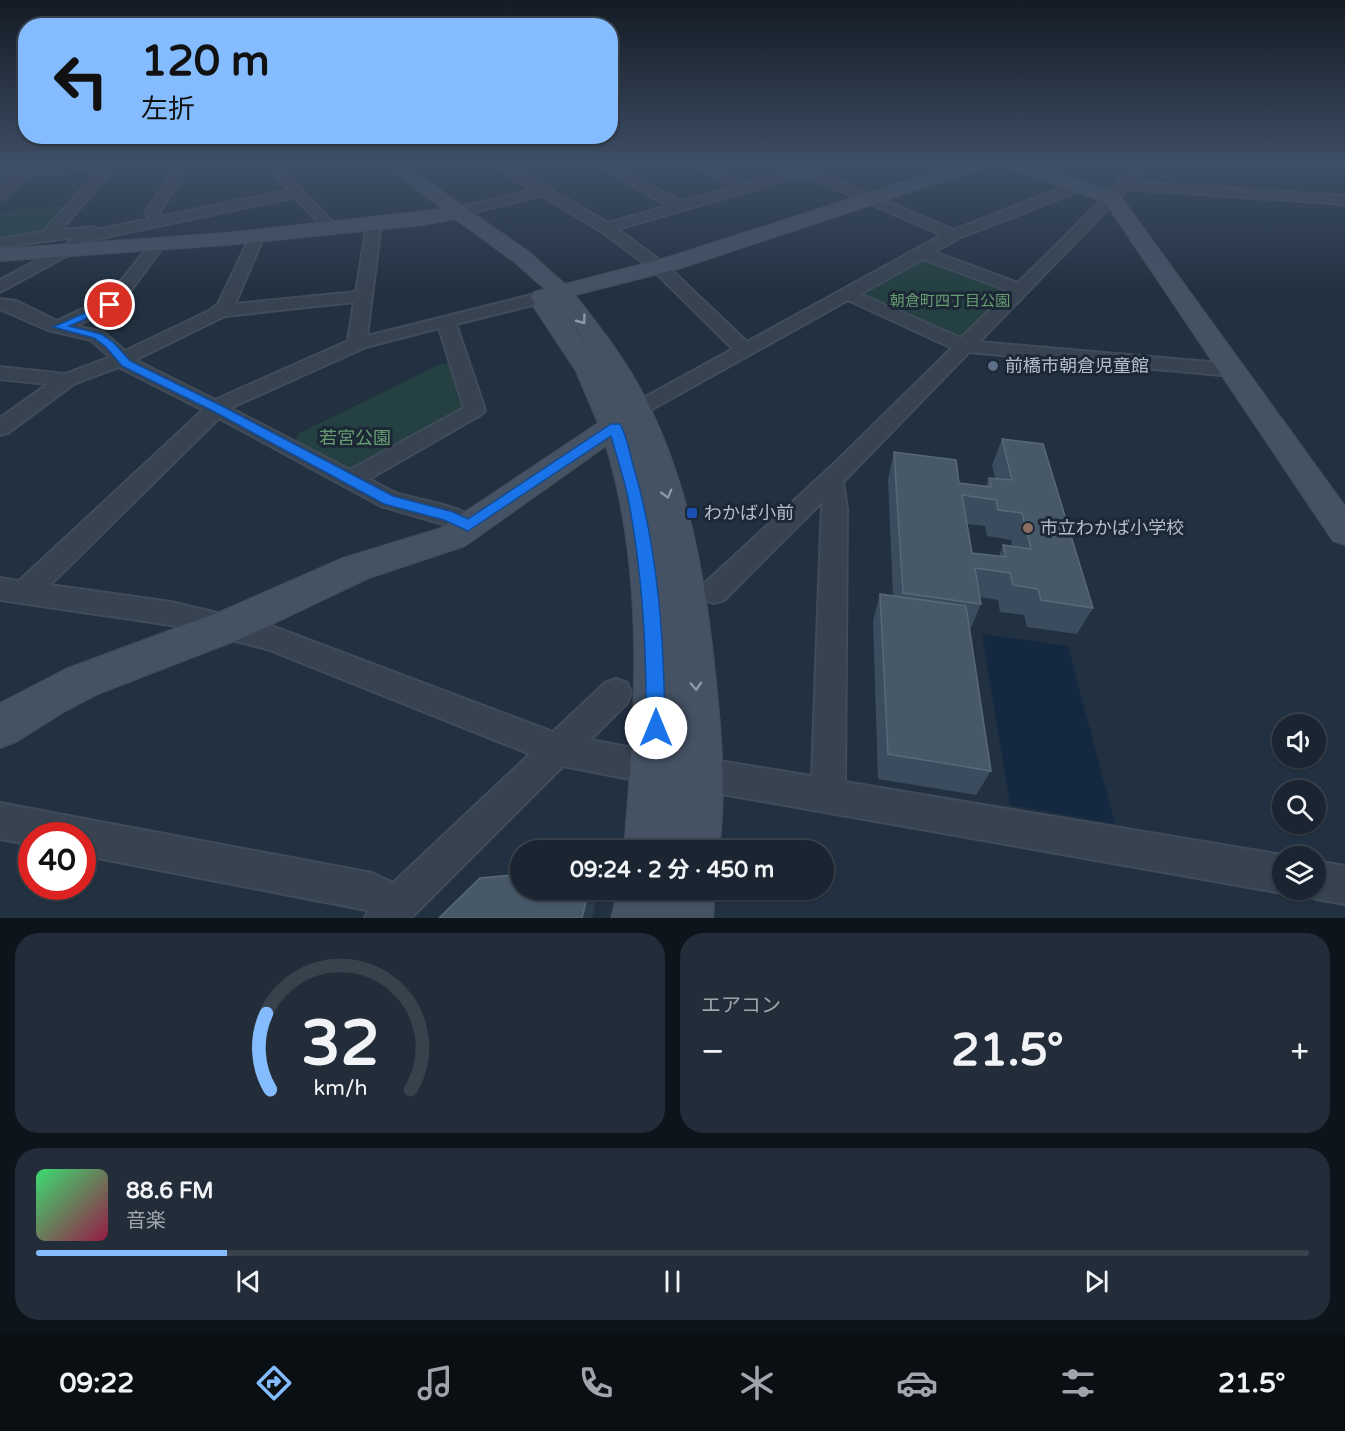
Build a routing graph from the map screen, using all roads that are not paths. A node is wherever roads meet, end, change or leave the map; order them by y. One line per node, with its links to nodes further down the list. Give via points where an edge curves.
1 (72, 207): 23 (street)
2 (156, 207): 17 (street)
3 (200, 207): 17 (street)
4 (214, 207): 26 (street, via 86,237)
5 (311, 207): 19 (street)
6 (439, 207): 16 (street)
7 (442, 207): 16 (street)
8 (477, 207): 16 (street)
9 (570, 207): 20 (street)
10 (680, 207): 20 (street)
11 (847, 207): 29 (street)
12 (889, 207): 21 (street)
13 (1026, 207): 21 (street)
14 (1103, 207): 31 (street)
15 (1128, 207): 43 (street)
16 (450, 214): 18 (street); 33 (street, via 501,261)
17 (154, 216): 23 (street)
18 (374, 224): 19 (street); 34 (street)
19 (331, 228): 22 (street)
20 (606, 228): 29 (street)
21 (954, 235): 27 (street)
22 (257, 236): 25 (street); 36 (street)
23 (47, 237): 24 (street)
24 (0, 243)
25 (158, 243): 26 (street); 38 (street, via 114,301)
26 (67, 250): 28 (street); 30 (street)
27 (922, 253): 31 (street); 32 (street)
28 (0, 255)
29 (659, 267): 33 (street); 41 (street)
30 (0, 287)
31 (1019, 289): 40 (street)
32 (847, 294): 40 (street); 41 (street)
33 (550, 295): 37 (street); 47 (street, via 589,370)
34 (363, 296): 36 (street); 39 (street)
35 (0, 304): 38 (street)
36 (221, 311): 42 (street)
37 (446, 322): 39 (street); 49 (street, via 475,410)
38 (59, 327): 42 (street, via 97,336)
39 (359, 343): 46 (street, via 230,399)
40 (963, 346): 43 (street); 50 (street)
41 (744, 349): 47 (street)
42 (122, 360): 45 (street); 46 (street)
43 (1232, 370): 52 (street)
44 (0, 373): 45 (street)
45 (67, 380): 48 (street)
46 (217, 409): 49 (street); 53 (street)
47 (626, 418): 51 (street); 59 (street, via 627,461 643,533 652,608); 60 (street, one-way to 60, via 653,447 670,506 694,647)
48 (0, 428)
49 (352, 479): 51 (street, via 389,500 448,516)
50 (830, 480): 54 (street); 61 (street, via 834,509)
51 (468, 526): 55 (street, via 443,542 356,568)
52 (1345, 532)
53 (12, 590): 55 (street)
54 (714, 592)
55 (231, 625): 57 (street, via 67,688); 58 (street)
56 (616, 693): 58 (street)
57 (0, 727)
58 (559, 750): 59 (street); 72 (street)
59 (655, 768): 60 (street); 65 (street)
60 (699, 773): 61 (street); 66 (street)
61 (828, 796): 67 (street)
62 (0, 821): 63 (street)
63 (18, 825)
64 (96, 840): 72 (street, via 372,892 382,898)
65 (650, 840)
66 (695, 840)
67 (1272, 872)
68 (1326, 882): 69 (street)
69 (1345, 885)
70 (642, 900): 73 (street)
71 (688, 900): 74 (street)
72 (388, 913)
73 (638, 918)
74 (686, 918)

